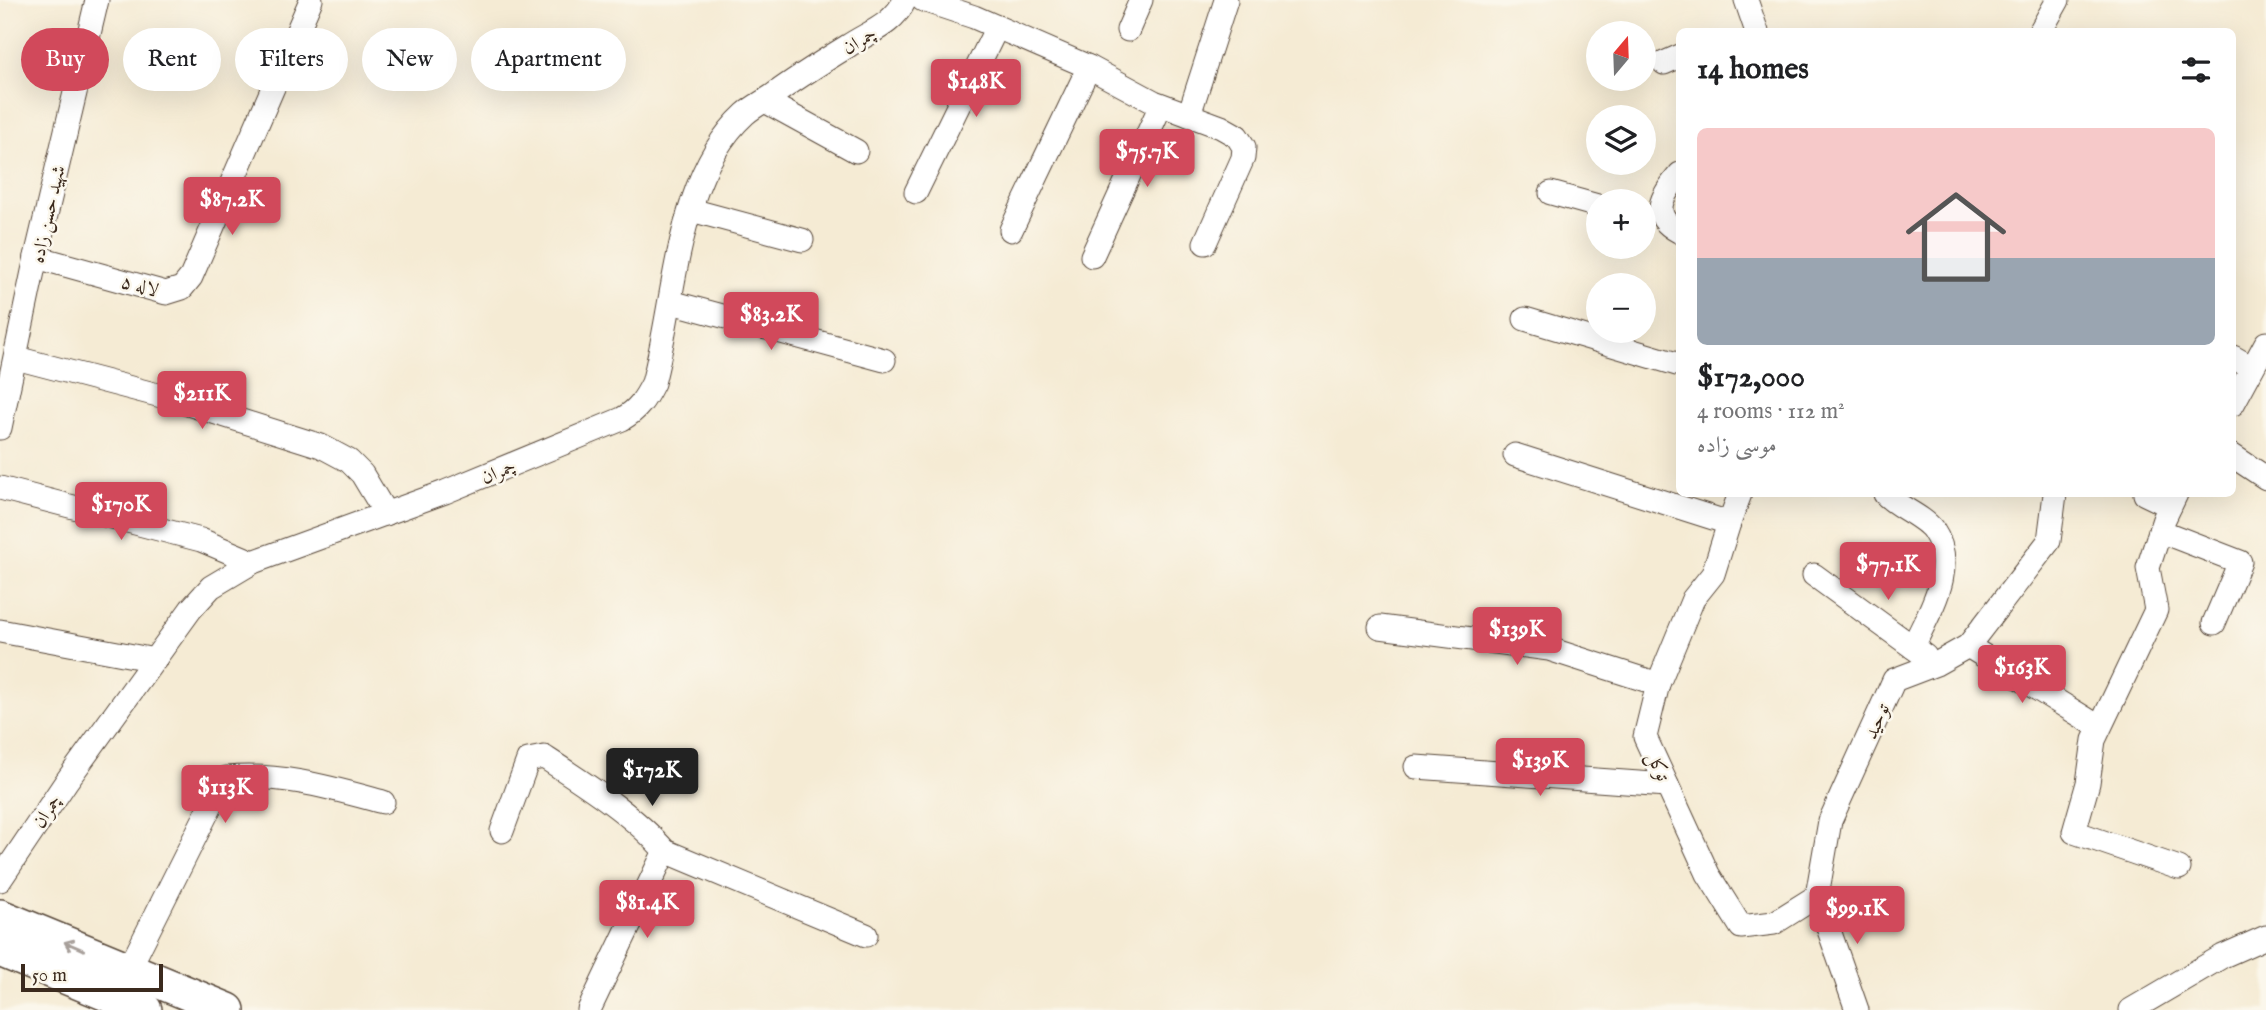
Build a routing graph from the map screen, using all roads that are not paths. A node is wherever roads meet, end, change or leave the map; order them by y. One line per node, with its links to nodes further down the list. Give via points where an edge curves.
1 (97, 0): 29 (street, شهید حسن زاده)
2 (310, 0): 29 (street, لاله ۵, via 191,277 182,288 166,293)
3 (905, 0): 14 (street, چمران, via 883,26)
4 (923, 0): 9 (street)
5 (1141, 0): 12 (street)
6 (1226, 0): 16 (street)
7 (1746, 0): 10 (street)
8 (2059, 0): 11 (street)
9 (997, 27): 13 (street); 19 (street)
10 (1749, 28)
11 (2042, 28)
12 (1129, 30)
13 (1089, 67): 15 (street); 24 (street)
14 (765, 100): 17 (street); 22 (street, چمران, via 746,114 712,157)
15 (1161, 104): 16 (street); 28 (street)
16 (1189, 115): 27 (street, via 1237,136 1244,148)
17 (856, 152)
18 (1676, 180): 25 (street, via 1660,204 1661,217)
19 (916, 192)
20 (1551, 193): 21 (street)
21 (1586, 203)
22 (691, 210): 26 (street); 30 (street, چمران)
23 (1656, 224): 25 (street)
24 (1011, 230)
25 (1676, 230)
26 (802, 240)
27 (1205, 243)
28 (1092, 256)
29 (36, 257): 33 (street, شهید حسن زاده)
30 (670, 302): 34 (street); 47 (street, چمران, via 653,383 635,412)
31 (1525, 319): 36 (street)
32 (2266, 344): 35 (street)
33 (16, 358): 38 (street, شهید حسن زاده); 47 (street, via 169,398 321,446 362,474)
34 (884, 360)
35 (2243, 363): 37 (street)
36 (1676, 364)
37 (2236, 392)
38 (0, 428)
39 (1515, 454): 48 (street)
40 (2236, 458): 41 (street)
41 (2266, 478)
42 (0, 488): 50 (street, via 201,540)
43 (1739, 497): 48 (street, توکل)
44 (1889, 497): 56 (street, via 1932,528 1942,553 1942,585)
45 (2055, 497): 55 (street, توحید, via 2049,541)
46 (2173, 500): 49 (street)
47 (386, 514): 50 (street, چمران)
48 (1729, 523): 59 (street, توکل, via 1713,574 1693,598)
49 (2160, 530): 52 (street, via 2240,562); 60 (street, via 2148,568 2156,610)
50 (253, 562): 57 (street, چمران, via 211,587)
51 (1814, 575): 56 (street)
52 (2214, 622)
53 (1380, 628): 59 (street, via 1549,649)
54 (0, 631): 57 (street)
55 (1968, 646): 58 (street, توحید); 60 (street)
56 (1913, 647): 58 (street)
57 (155, 660): 67 (street, چمران)
58 (1936, 664): 68 (street, توحید, via 1894,680 1830,821)
59 (1658, 684): 62 (street, توکل, via 1645,737)
60 (2099, 727): 66 (street, via 2074,832)
61 (1416, 767): 62 (street)
62 (1667, 785): 68 (street, توکل, via 1708,874 1741,927 1774,923)
63 (383, 802): 73 (street, via 305,781 255,775 227,778)
64 (502, 831): 65 (street, via 528,760 544,757 652,835)
65 (665, 851): 70 (street); 76 (street)
66 (2179, 867)
67 (0, 880)
68 (1817, 896): 77 (street, توحید)
69 (0, 916): 73 (highway, one-way to 69)
70 (866, 935)
71 (2266, 937): 78 (street, via 2223,956)
72 (0, 950): 74 (highway)
73 (129, 969): 75 (highway)
74 (140, 1009)
75 (228, 1010)
76 (589, 1010)
77 (1857, 1010)
78 (2131, 1010)

